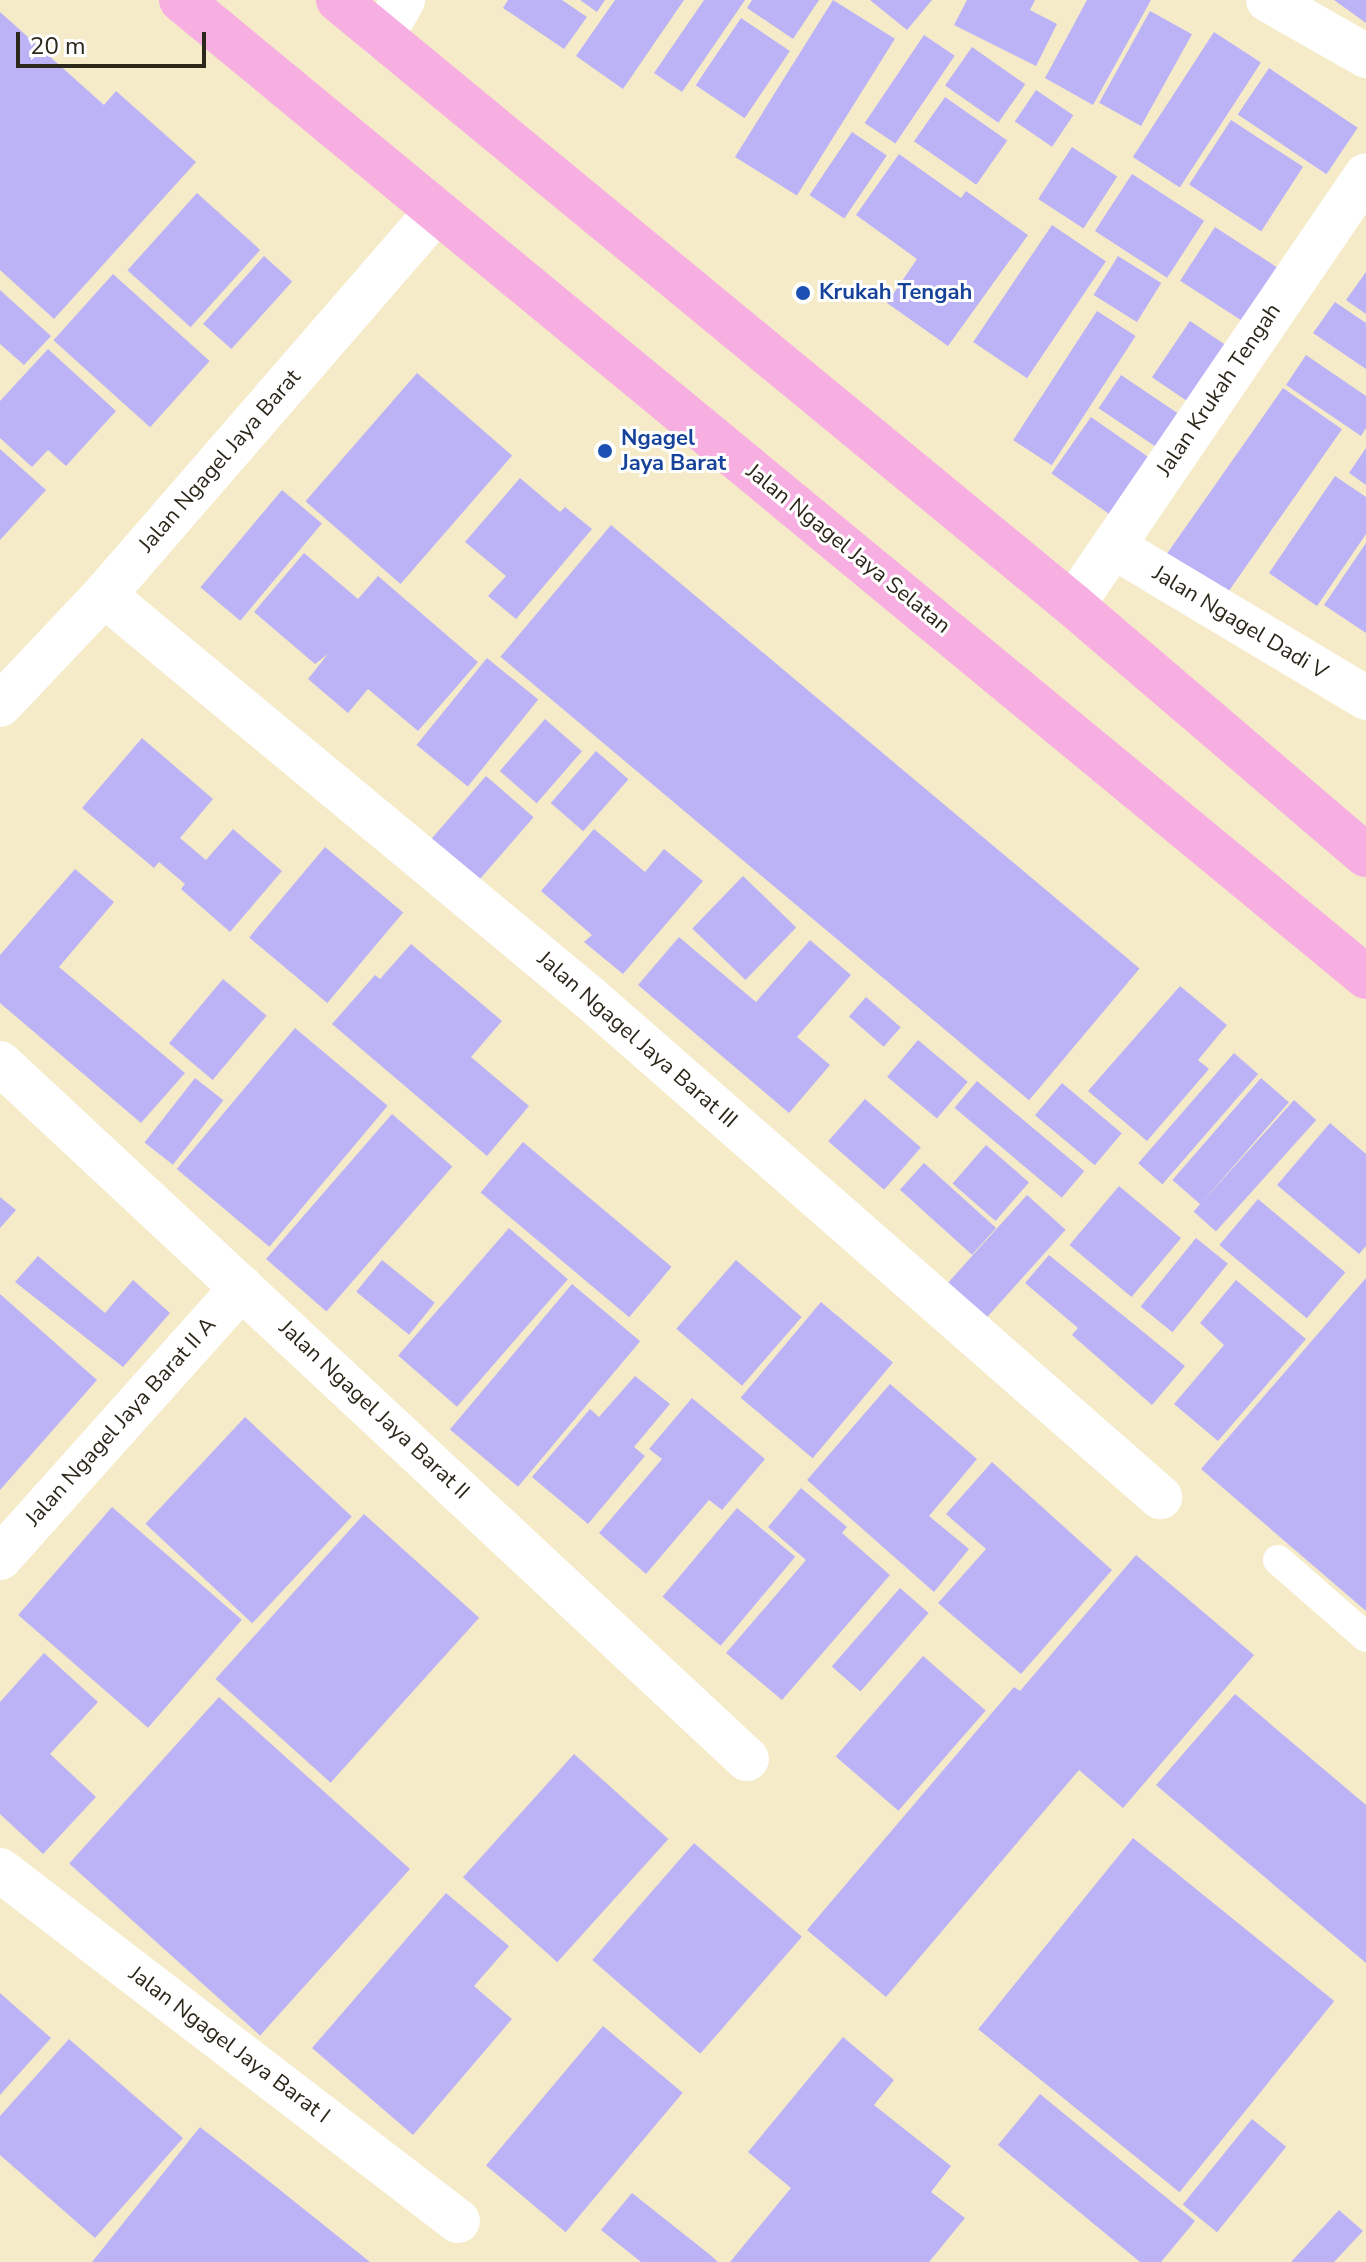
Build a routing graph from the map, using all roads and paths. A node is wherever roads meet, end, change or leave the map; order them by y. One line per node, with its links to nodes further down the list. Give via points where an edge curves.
1 (181, 0): 7 (main road, Jalan Ngagel Jaya Selatan)
2 (338, 0): 4 (main road)
3 (1268, 0): 5 (street)
4 (392, 18): 10 (main road)
5 (1366, 56)
6 (1366, 175): 8 (street, Jalan Krukah Tengah)
7 (435, 213): 9 (street, Jalan Ngagel Jaya Barat); 14 (main road, Jalan Ngagel Jaya Selatan, via 1126,774)
8 (1114, 547): 10 (street, Jalan Krukah Tengah); 11 (street, Jalan Ngagel Dadi V)
9 (104, 595): 12 (street, Jalan Ngagel Jaya Barat); 17 (street, Jalan Ngagel Jaya Barat III, via 602,1008)
10 (1073, 605): 13 (main road)
11 (1366, 698)
12 (0, 705)
13 (1366, 855)
14 (1366, 977)
15 (0, 1063): 16 (street, Jalan Ngagel Jaya Barat II)
16 (242, 1287): 18 (street, Jalan Ngagel Jaya Barat II A); 21 (street, Jalan Ngagel Jaya Barat II)
17 (1160, 1497)
18 (0, 1558)
19 (1278, 1560): 20 (lane)
20 (1366, 1637)
21 (747, 1759)
22 (0, 1870): 23 (street, Jalan Ngagel Jaya Barat I)
23 (458, 2221)

